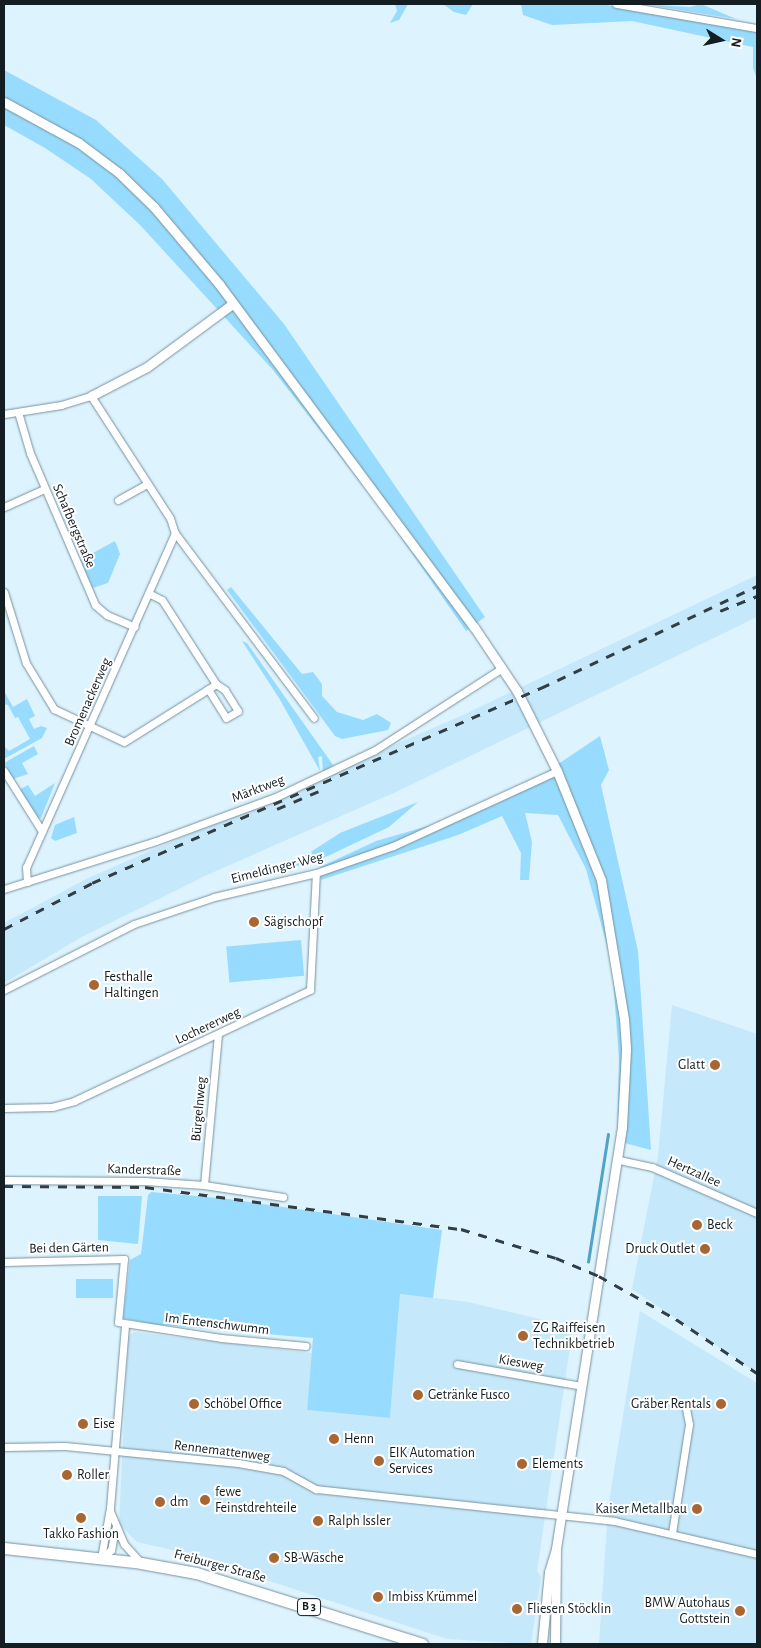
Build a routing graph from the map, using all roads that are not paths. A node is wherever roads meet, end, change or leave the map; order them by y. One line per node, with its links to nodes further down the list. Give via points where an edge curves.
1 (616, 4): 2 (street)
2 (757, 28)
3 (4, 102): 4 (street, via 56,129 118,173 190,248)
4 (232, 304): 5 (street, via 147,367); 16 (street)
5 (91, 396): 6 (street); 8 (street)
6 (18, 412): 7 (street); 9 (street, Schafbergstraße)
7 (4, 414)
8 (147, 484): 10 (street); 12 (street, via 170,518)
9 (44, 489): 11 (street); 15 (street, Schafbergstraße, via 95,605 107,615)
10 (118, 500)
11 (4, 507)
12 (175, 533): 14 (street, Bromenackerweg); 19 (street)
13 (4, 592): 20 (street, via 26,663 53,707 59,714)
14 (150, 594): 15 (street, Bromenackerweg); 17 (street, via 162,600)
15 (135, 627): 20 (street, Bromenackerweg)
16 (502, 668): 22 (street, via 517,691); 25 (street, Märktweg, via 375,750 322,776 156,841)
17 (216, 684): 18 (street); 18 (street, via 225,690 238,711 226,718)
18 (208, 689): 20 (street, via 124,742)
19 (314, 718)
20 (91, 728): 23 (street, Bromenackerweg)
21 (4, 771): 23 (street)
22 (556, 771): 24 (street, Eimeldinger Weg, via 433,830); 30 (street, via 601,880 620,979 626,1050)
23 (42, 831): 25 (street, Bromenackerweg, via 26,867)
24 (316, 873): 27 (street, Eimeldinger Weg, via 214,897 134,924); 28 (street, Lochererweg, via 310,990)
25 (27, 882): 26 (street, Märktweg)
26 (4, 889)
27 (4, 990)
28 (218, 1036): 29 (street, Lochererweg, via 74,1101 52,1107); 32 (street, Bürgelnweg)
29 (4, 1108)
30 (619, 1160): 34 (street, Hertzallee, via 652,1167); 39 (street)
31 (4, 1180): 32 (street, Kanderstraße, via 145,1181)
32 (204, 1185): 33 (street, Kanderstraße)
33 (283, 1197)
34 (757, 1213)
35 (4, 1262): 36 (street, Bei den Gärten, via 124,1260 118,1322)
36 (125, 1324): 37 (street, Im Entenschwumm); 42 (street)
37 (306, 1346)
38 (457, 1364): 39 (street, Kiesweg)
39 (582, 1386): 44 (street)
40 (686, 1410): 46 (street, via 689,1424)
41 (4, 1447): 42 (street, Rennemattenweg, via 65,1446)
42 (115, 1452): 43 (street); 44 (street, Rennemattenweg, via 275,1470 316,1489)
43 (110, 1508): 45 (street); 50 (street)
44 (561, 1514): 46 (street, Rennemattenweg); 48 (street)
45 (115, 1528): 50 (street, via 111,1550); 51 (street)
46 (672, 1533): 49 (street, Rennemattenweg)
47 (4, 1548): 50 (main road, Freiburger Straße / B 3)
48 (556, 1549): 52 (street); 54 (street, via 548,1572)
49 (757, 1554)
50 (101, 1558): 51 (main road, Freiburger Straße / B 3)
51 (140, 1563): 53 (main road, Freiburger Straße / B 3, via 217,1578)
52 (557, 1631): 55 (street); 56 (street)
53 (422, 1644)
54 (542, 1644)
55 (555, 1644)
56 (560, 1644)

